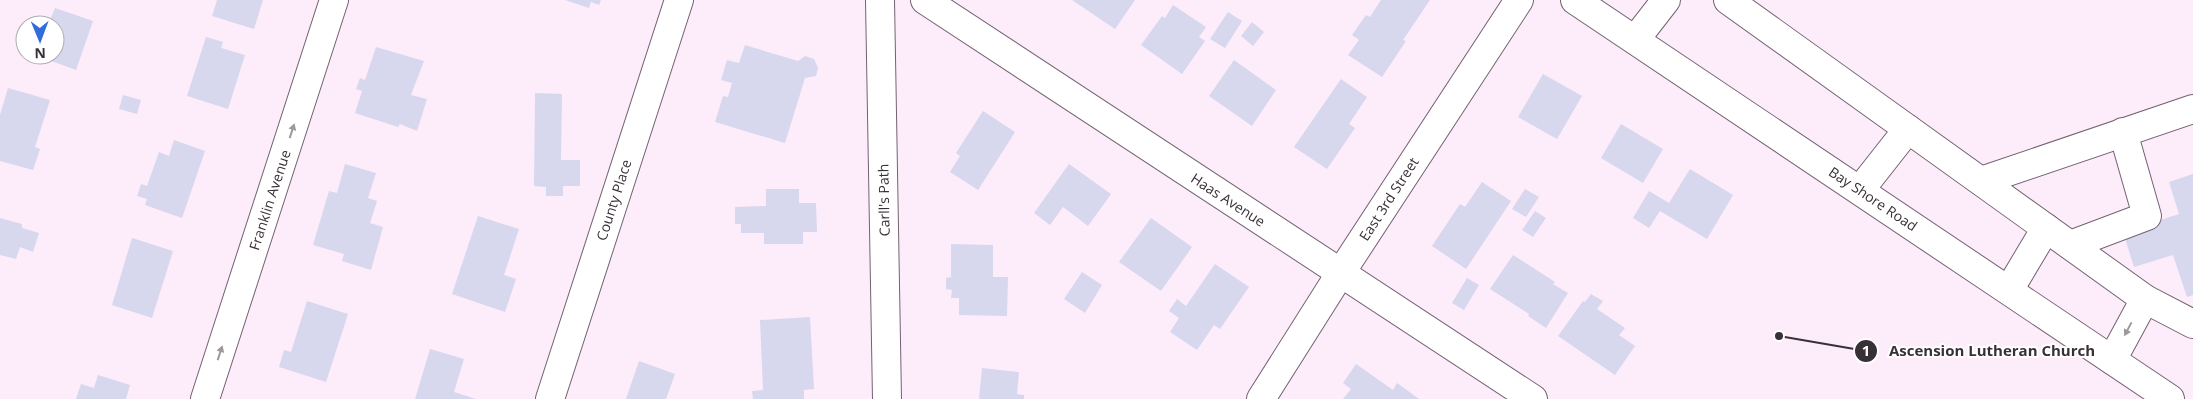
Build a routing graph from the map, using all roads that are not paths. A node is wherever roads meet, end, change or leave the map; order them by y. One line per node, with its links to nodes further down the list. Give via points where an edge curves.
1 (334, 0): 22 (street, Franklin Avenue, one-way to 1)
2 (679, 0): 23 (street, County Place)
3 (880, 0): 24 (street, Carll's Path)
4 (925, 0): 17 (street, Haas Avenue)
5 (1519, 0): 17 (street, East 3rd Street)
6 (1576, 0): 9 (street, Bay Shore Road)
7 (1666, 0): 9 (street)
8 (1728, 0): 11 (street)
9 (1635, 40): 14 (street, Bay Shore Road)
10 (2193, 109): 12 (street)
11 (1908, 129): 13 (street); 14 (street)
12 (2124, 132): 13 (street); 16 (street, via 2147,216)
13 (1981, 181): 15 (street)
14 (1860, 190): 18 (street, Bay Shore Road)
15 (2046, 228): 16 (street); 18 (street)
16 (2070, 245): 19 (street)
17 (1340, 274): 25 (street, East 3rd Street); 26 (street, Haas Avenue)
18 (2009, 290): 21 (street, Bay Shore Road)
19 (2145, 299): 20 (street); 21 (street, one-way to 21)
20 (2193, 324)
21 (2112, 360): 27 (street, Bay Shore Road)
22 (206, 399)
23 (550, 399)
24 (887, 399)
25 (1261, 399)
26 (1533, 399)
27 (2170, 399)

